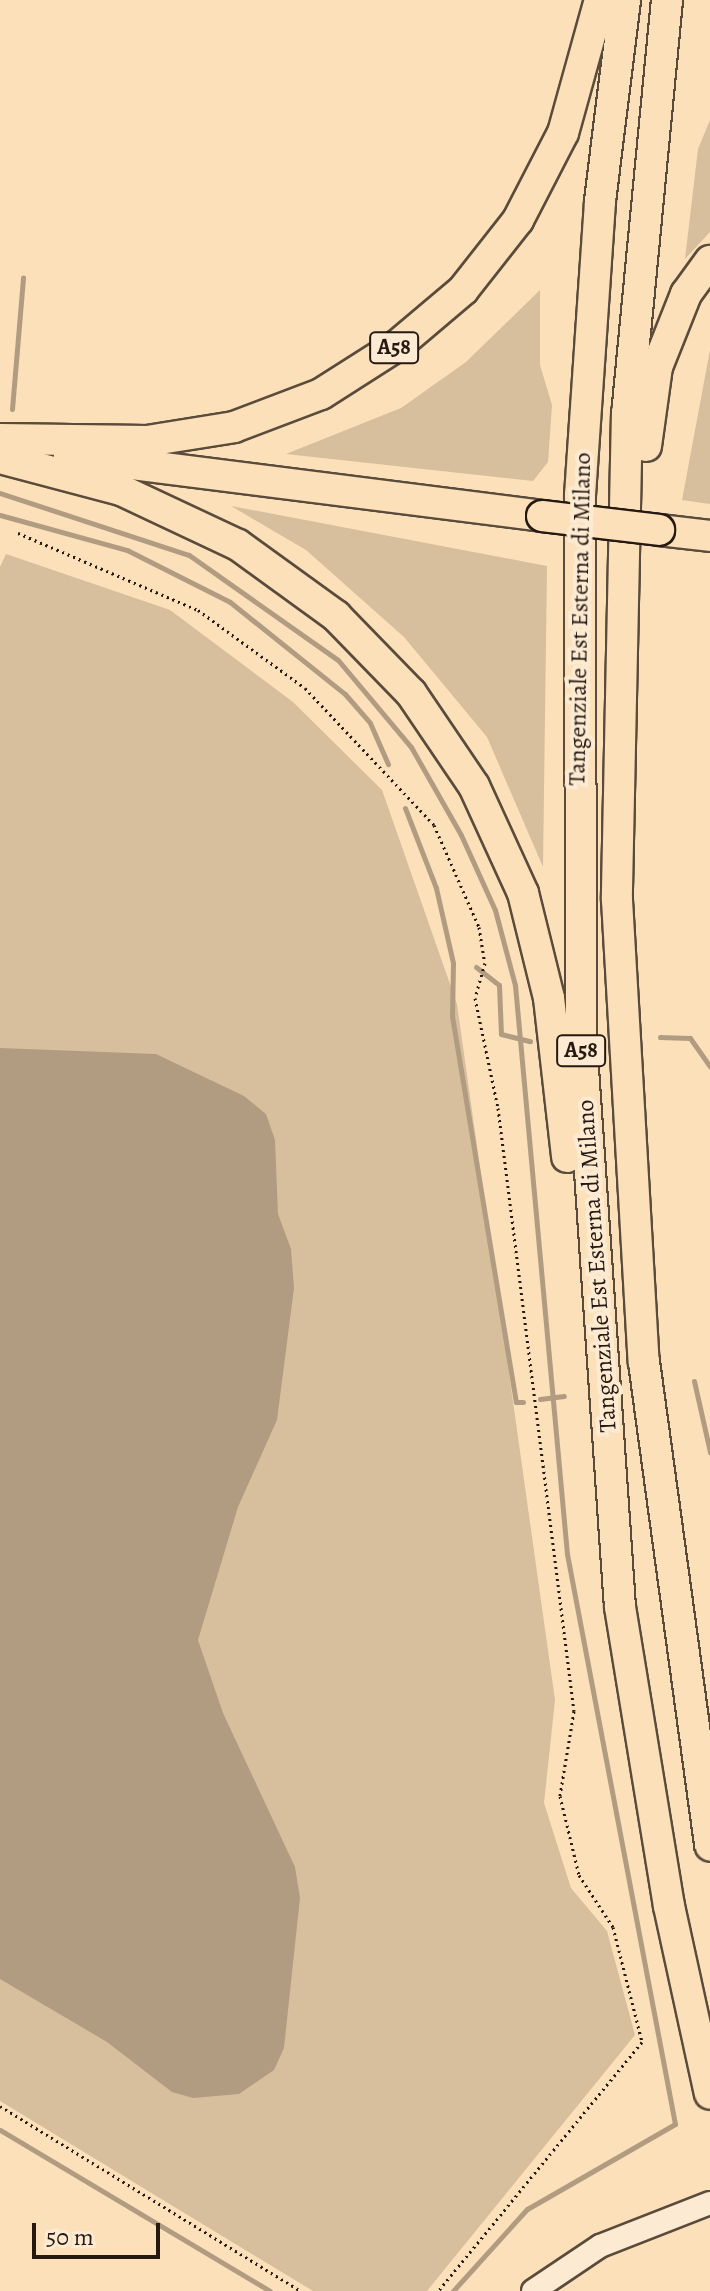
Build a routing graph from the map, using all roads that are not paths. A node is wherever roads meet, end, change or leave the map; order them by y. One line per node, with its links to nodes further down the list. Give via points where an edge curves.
1 (600, 0): 5 (highway, A58, via 563,133 526,207 463,290 398,345 321,394 234,427 147,441)
2 (625, 0): 10 (highway, Tangenziale Est Esterna di Milano / A58, via 599,218 577,589 577,932)
3 (667, 0): 9 (highway, Tangenziale Est Esterna di Milano / A58, via 631,353)
4 (710, 261): 9 (highway, A58, via 671,328 648,407)
5 (0, 439)
6 (0, 448): 8 (highway, bridge)
7 (0, 458): 10 (highway, A58, via 121,490 238,545 336,616 445,739 500,837 538,942 558,1066 579,1325)
8 (710, 536)
9 (618, 742): 11 (highway, Tangenziale Est Esterna di Milano / A58, via 623,1082 634,1253)
10 (605, 1399): 12 (highway, Tangenziale Est Esterna di Milano / A58, via 633,1695)
11 (710, 1846)
12 (710, 2094)
13 (704, 2205): 14 (street, via 600,2246)
14 (533, 2291)

